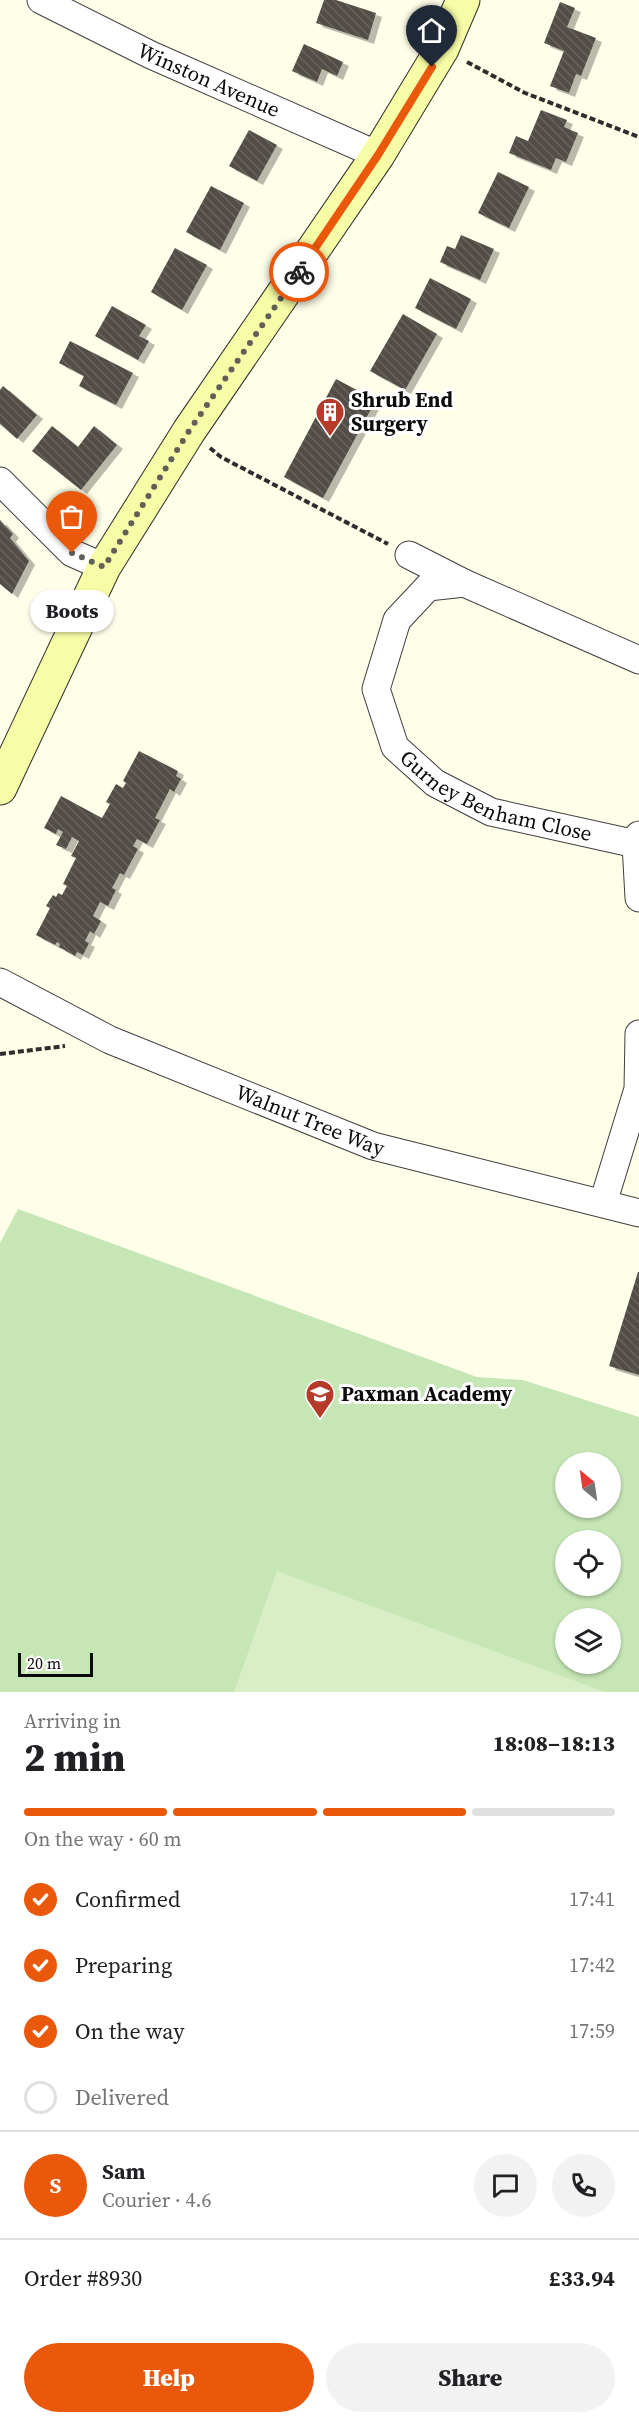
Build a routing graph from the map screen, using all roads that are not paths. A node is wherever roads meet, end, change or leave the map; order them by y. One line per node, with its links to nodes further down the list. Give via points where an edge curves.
1 (41, 0): 3 (street, Winston Avenue, via 151,55)
2 (463, 0): 3 (main road, via 442,49)
3 (378, 155): 6 (main road, via 189,431)
4 (0, 481): 6 (street, via 72,553)
5 (409, 555): 7 (street, Gurney Benham Close)
6 (104, 567): 9 (main road)
7 (464, 584): 8 (street, Gurney Benham Close); 10 (street, Gurney Benham Close, via 428,587 397,620 376,689 395,747 435,783 491,812)
8 (639, 660)
9 (0, 788)
10 (638, 839): 11 (street)
11 (639, 898)
12 (0, 982): 14 (street, Walnut Tree Way, via 110,1040 374,1146)
13 (639, 1034): 14 (street, via 638,1089)
14 (603, 1203): 15 (street, Walnut Tree Way)
15 (639, 1213)

